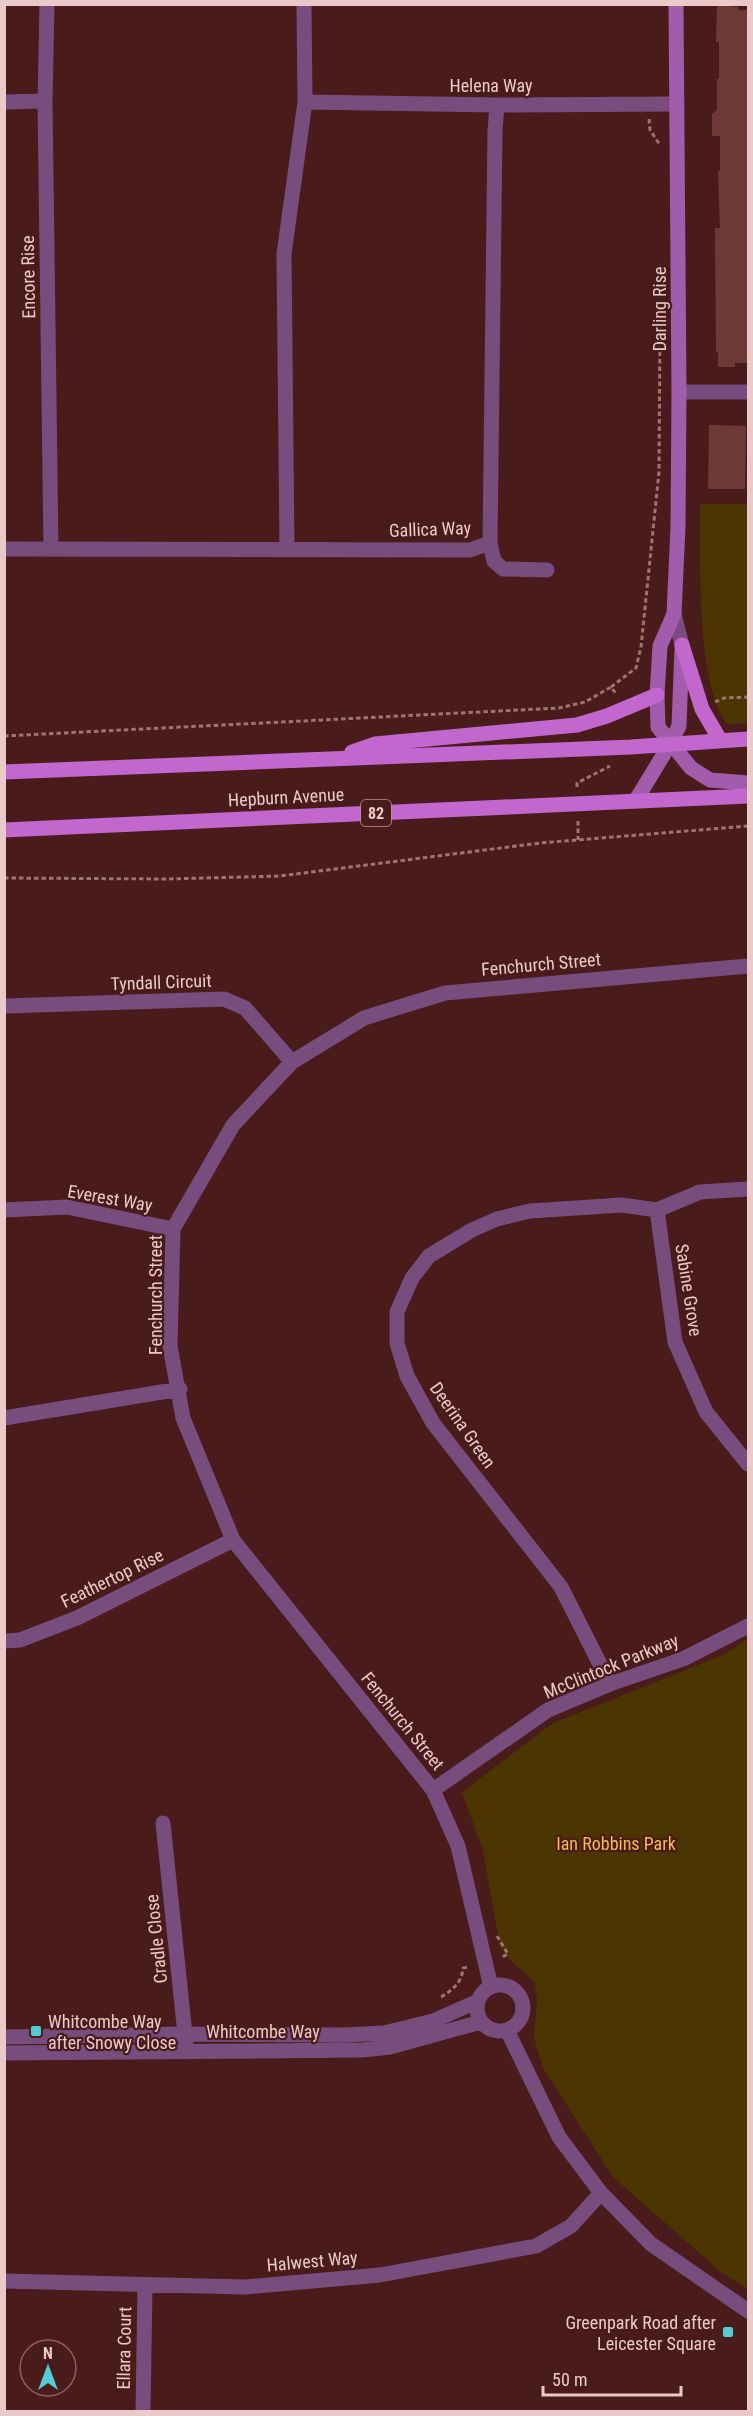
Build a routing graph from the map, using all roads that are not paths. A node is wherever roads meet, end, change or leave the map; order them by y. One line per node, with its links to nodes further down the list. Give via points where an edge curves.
1 (47, 4): 5 (street, Encore Rise)
2 (304, 4): 6 (street)
3 (676, 4): 7 (street, Darling Rise)
4 (4, 102): 5 (street)
5 (45, 102): 13 (street, Encore Rise)
6 (305, 102): 8 (street, Helena Way); 14 (street, via 284,255)
7 (677, 104): 8 (street, Helena Way); 9 (street, Darling Rise)
8 (497, 105): 11 (street, Gallica Way)
9 (679, 392): 10 (street); 16 (street, Darling Rise)
10 (748, 392)
11 (490, 543): 14 (street, Gallica Way, via 470,550); 15 (street, via 494,561 503,569)
12 (4, 549): 13 (street, Gallica Way)
13 (51, 549): 14 (street, Gallica Way)
14 (287, 549)
15 (548, 570)
16 (674, 614): 17 (street, Darling Rise); 18 (street, Darling Rise, via 660,646)
17 (682, 645): 20 (main road, via 702,709); 21 (street, Darling Rise, via 679,726)
18 (657, 694): 21 (street, Darling Rise, via 658,727); 22 (main road, via 577,725 375,744)
19 (748, 739): 20 (main road, Hepburn Avenue)
20 (720, 740): 21 (main road, Hepburn Avenue)
21 (670, 744): 22 (main road, Hepburn Avenue); 24 (street, Darling Rise, via 691,768 710,780); 26 (street, Darling Rise)
22 (335, 757): 23 (main road, Hepburn Avenue)
23 (4, 772)
24 (748, 783)
25 (748, 796): 26 (main road, Hepburn Avenue / 82)
26 (636, 800): 27 (main road, Hepburn Avenue / 82)
27 (4, 830)
28 (748, 966): 30 (street, Fenchurch Street, via 445,993 364,1018)
29 (4, 1006): 30 (street, Tyndall Circuit, via 224,999 245,1008)
30 (292, 1062): 34 (street, Fenchurch Street, via 233,1125)
31 (748, 1189): 33 (street, via 700,1192)
32 (4, 1210): 34 (street, Everest Way, via 67,1208)
33 (657, 1210): 37 (street, Sabine Grove, via 675,1342 706,1412); 41 (street, Deerina Green, via 622,1205 530,1211 497,1219 429,1256 412,1278 397,1312 397,1343 407,1376 433,1423 561,1587)
34 (172, 1229): 35 (street, Fenchurch Street, via 170,1346)
35 (180, 1389): 36 (street); 38 (street, Fenchurch Street, via 183,1418)
36 (4, 1418)
37 (748, 1464)
38 (233, 1540): 40 (street, Feathertop Rise, via 77,1618 20,1640); 42 (street, Fenchurch Street)
39 (748, 1626): 41 (street, McClintock Parkway, via 683,1659)
40 (4, 1641)
41 (610, 1684): 42 (street, McClintock Parkway, via 549,1710)
42 (433, 1790): 44 (street, Fenchurch Street, via 458,1846)
43 (163, 1823): 48 (street, Cradle Close)
44 (491, 1987): 45 (street, Whitcombe Way); 47 (street, via 513,1989 522,2001 519,2022)
45 (476, 2002): 46 (street, via 476,2014); 48 (street, Whitcombe Way, via 433,2021 384,2033)
46 (482, 2022): 47 (street, via 489,2029); 50 (street, Whitcombe Way, via 390,2047 362,2050)
47 (507, 2030): 52 (street, via 559,2138)
48 (185, 2034): 49 (street, Whitcombe Way); 50 (street, Cradle Close)
49 (4, 2037)
50 (186, 2050): 51 (street, Whitcombe Way)
51 (4, 2053)
52 (601, 2193): 54 (street, Halwest Way, via 571,2226 536,2246 380,2275 244,2287); 55 (street, via 651,2244)
53 (4, 2281): 54 (street, Halwest Way)
54 (145, 2286): 56 (street, Ellara Court)
55 (748, 2311)
56 (142, 2412)

